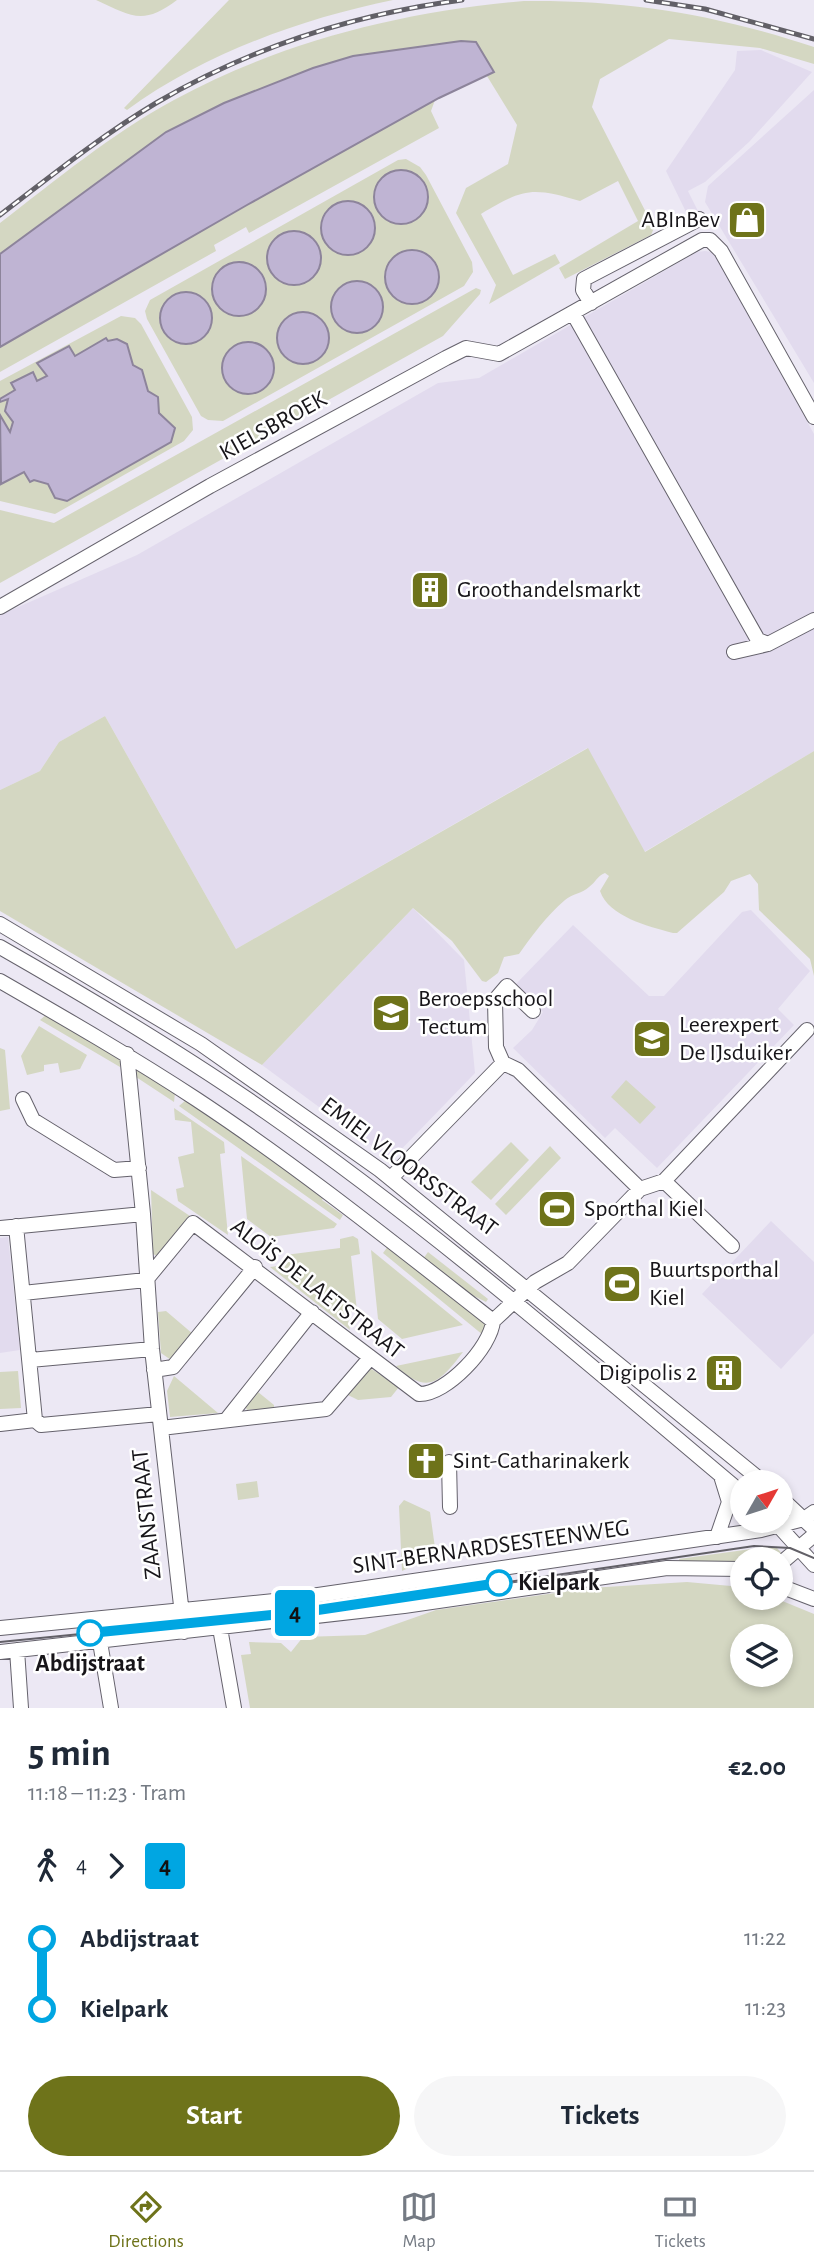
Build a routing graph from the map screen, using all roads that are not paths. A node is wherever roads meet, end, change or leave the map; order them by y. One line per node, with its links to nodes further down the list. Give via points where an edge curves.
1 (699, 219): 2 (street, via 584,279 583,290)
2 (591, 303): 3 (street, KIELSBROEK); 4 (street, KIELSBROEK, via 707,239 721,251)
3 (573, 313): 5 (street, KIELSBROEK, via 499,354 466,348 446,358); 8 (street)
4 (814, 417)
5 (0, 607)
6 (814, 610): 8 (street)
7 (814, 620): 8 (street)
8 (763, 642): 9 (street)
9 (734, 652)
10 (0, 924): 19 (street, EMIEL VLOORSSTRAAT, via 201,1044)
11 (0, 947): 30 (street, EMIEL VLOORSSTRAAT, via 150,1035 267,1112)
12 (0, 981): 15 (street)
13 (533, 1011): 16 (street, via 507,986 495,1000 496,1047)
14 (807, 1030): 20 (street)
15 (127, 1054): 18 (street, ZAANSTRAAT); 32 (street, via 323,1189)
16 (503, 1063): 19 (street); 21 (street, via 518,1070)
17 (23, 1099): 18 (street, via 33,1119 114,1170)
18 (139, 1168): 22 (street, ZAANSTRAAT)
19 (391, 1178): 28 (street, EMIEL VLOORSSTRAAT)
20 (664, 1181): 21 (street); 25 (street)
21 (640, 1189): 28 (street, via 577,1255)
22 (143, 1214): 23 (street); 27 (street, ZAANSTRAAT)
23 (16, 1226): 24 (street); 29 (street)
24 (0, 1228)
25 (732, 1246)
26 (255, 1267): 27 (street, ALOÏS DE LAETSTRAAT, via 193,1223); 31 (street, ALOÏS DE LAETSTRAAT); 36 (street, via 173,1367)
27 (146, 1280): 29 (street); 33 (street, ZAANSTRAAT)
28 (528, 1288): 30 (street); 42 (street, EMIEL VLOORSSTRAAT)
29 (23, 1293): 35 (street)
30 (512, 1302): 32 (street); 43 (street, EMIEL VLOORSSTRAAT)
31 (312, 1312): 34 (street, ALOÏS DE LAETSTRAAT); 37 (street)
32 (493, 1321): 34 (street, ALOÏS DE LAETSTRAAT, via 487,1341 451,1382 430,1394 414,1392)
33 (152, 1349): 35 (street); 36 (street, ZAANSTRAAT)
34 (370, 1358): 37 (street, via 327,1409)
35 (30, 1360): 38 (street)
36 (154, 1370): 39 (street, ZAANSTRAAT)
37 (227, 1419): 39 (street)
38 (35, 1420): 39 (street, via 41,1425); 40 (street)
39 (160, 1421): 58 (street, ZAANSTRAAT)
40 (0, 1424)
41 (449, 1462): 45 (street)
42 (748, 1470)
43 (720, 1475): 44 (street, EMIEL VLOORSSTRAAT); 51 (street, via 729,1502)
44 (730, 1483)
45 (450, 1507)
46 (793, 1507): 47 (street)
47 (810, 1520)
48 (734, 1533): 51 (street, SINT-BERNARDSESTEENWEG)
49 (786, 1533): 52 (street)
50 (814, 1535): 52 (street)
51 (717, 1537): 58 (street, SINT-BERNARDSESTEENWEG, via 297,1599)
52 (801, 1549): 53 (street); 54 (street)
53 (793, 1555)
54 (814, 1565)
55 (730, 1570): 60 (street, SINT-BERNARDSESTEENWEG, via 667,1568)
56 (793, 1592): 57 (street)
57 (814, 1599)
58 (181, 1610): 59 (street, SINT-BERNARDSESTEENWEG); 61 (street, ZAANSTRAAT)
59 (0, 1628)
60 (220, 1628): 61 (street, SINT-BERNARDSESTEENWEG); 67 (street)
61 (184, 1632): 62 (street, SINT-BERNARDSESTEENWEG)
62 (100, 1642): 63 (street, SINT-BERNARDSESTEENWEG); 66 (street)
63 (18, 1650): 64 (street, SINT-BERNARDSESTEENWEG); 65 (street)
64 (0, 1652)
65 (21, 1708)
66 (111, 1708)
67 (234, 1708)

